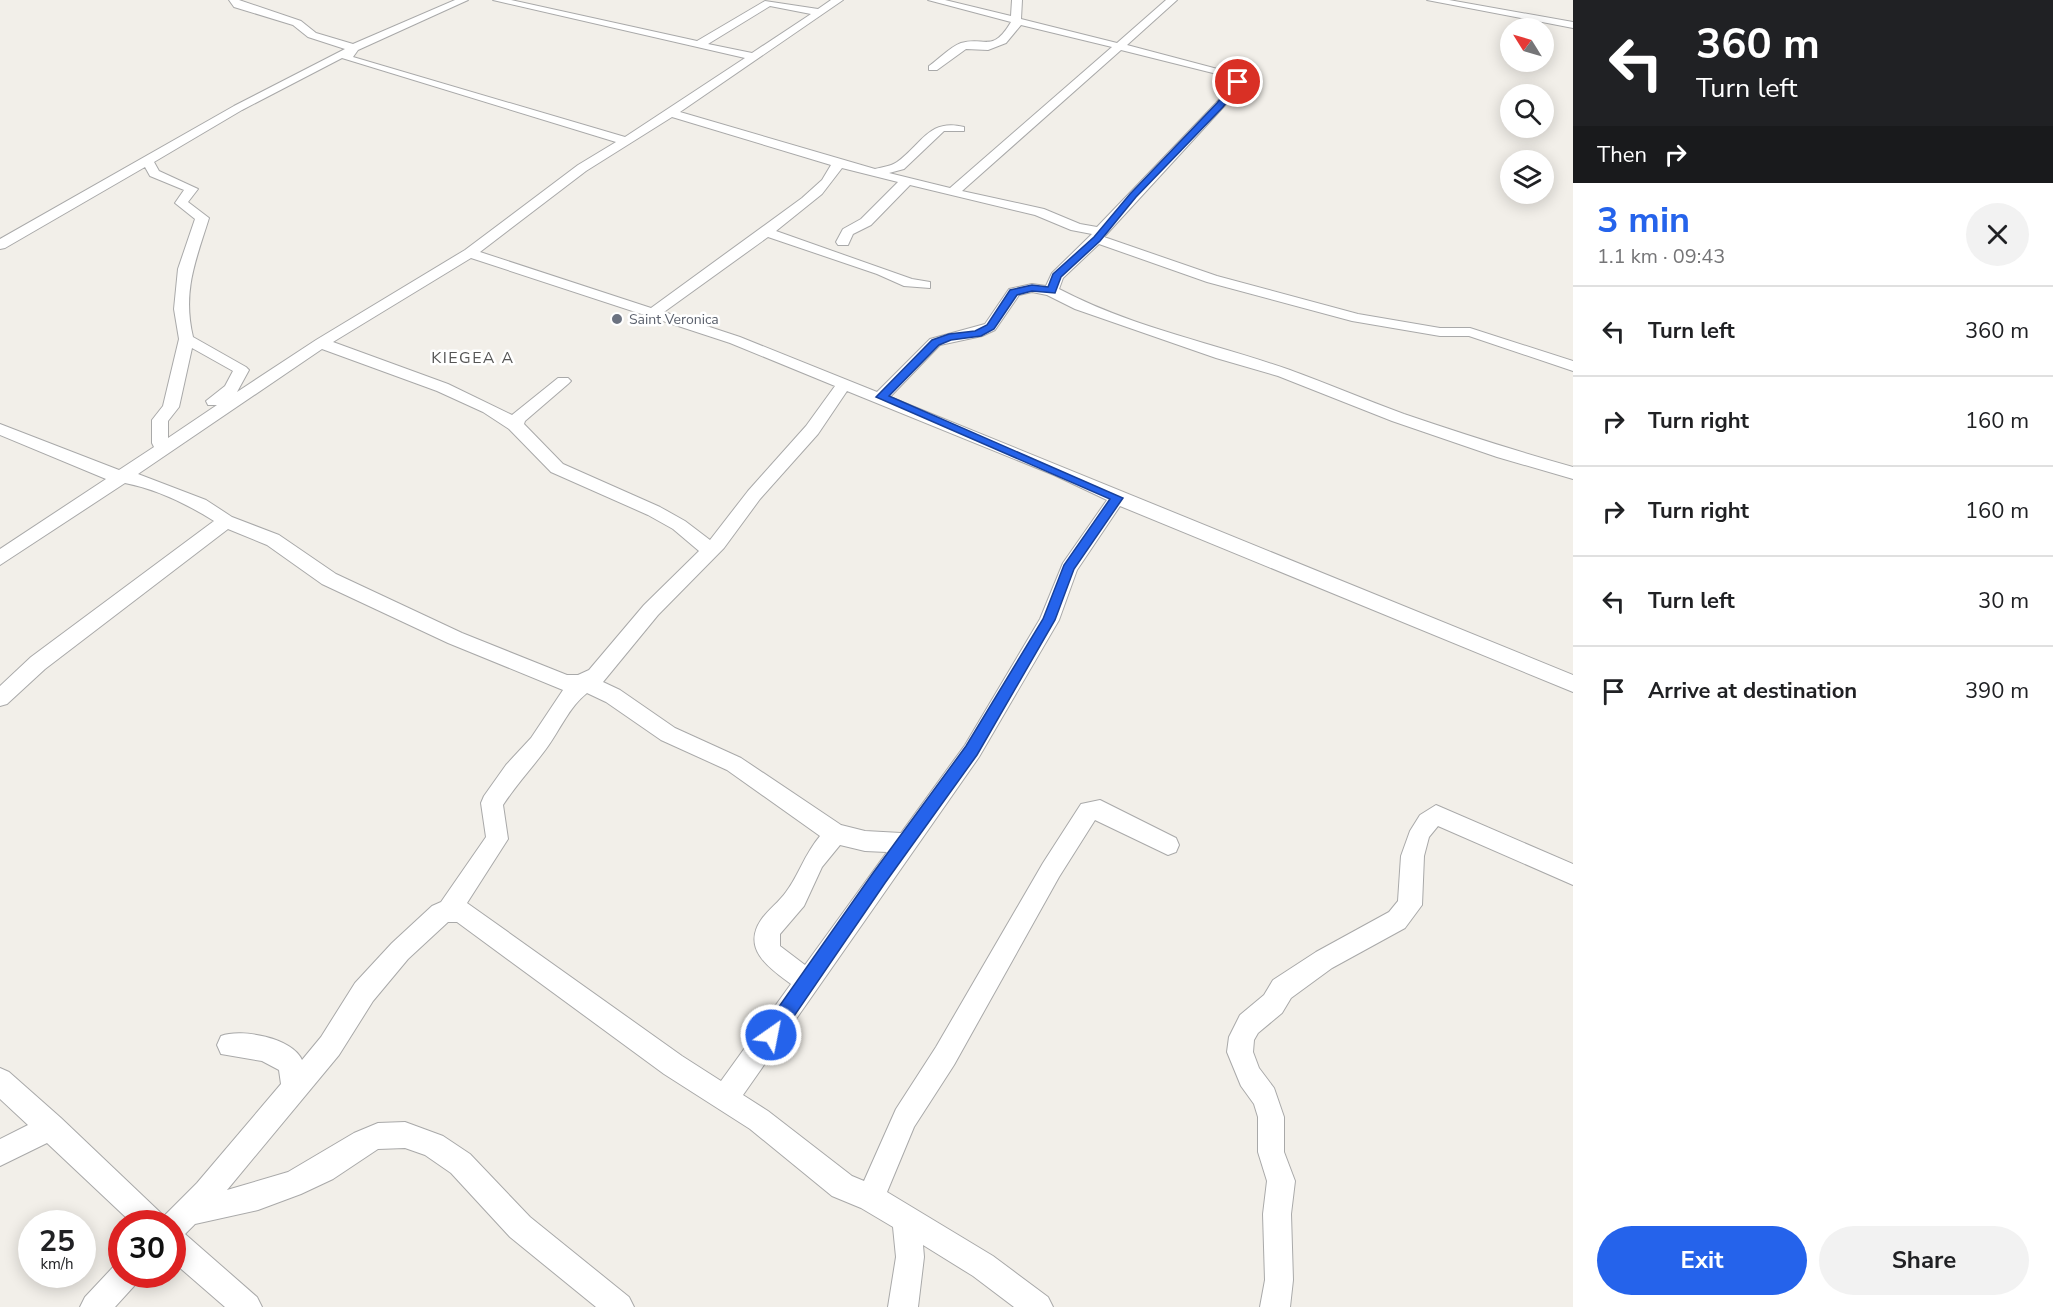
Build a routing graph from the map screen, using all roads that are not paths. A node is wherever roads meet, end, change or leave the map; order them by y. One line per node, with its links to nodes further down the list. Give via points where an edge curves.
1 (234, 0): 14 (street, via 238,6 297,23 306,33)
2 (463, 0): 14 (street)
3 (498, 0): 12 (street)
4 (838, 0): 9 (street)
5 (933, 0): 10 (street)
6 (1017, 0): 10 (street)
7 (1172, 0): 13 (street)
8 (1432, 0): 11 (street)
9 (819, 12): 12 (street, via 771,2); 15 (street)
10 (1016, 20): 13 (street); 16 (street, via 1002,41 988,47 964,46)
11 (1573, 25)
12 (698, 45): 15 (street)
13 (1118, 46): 24 (street); 26 (street, via 1235,74 1240,79)
14 (354, 48): 19 (street, via 347,58); 20 (street, via 167,147)
15 (754, 57): 17 (street)
16 (933, 68)
17 (671, 113): 19 (street); 21 (street)
18 (960, 129): 22 (street, via 940,129 900,166)
19 (627, 141): 29 (street, via 582,168)
20 (148, 162): 28 (street); 33 (street, via 154,173 192,189 181,203 202,218 188,258 182,299)
21 (838, 163): 22 (street); 25 (street, via 828,180)
22 (877, 172): 23 (street)
23 (906, 181): 24 (street); 27 (street, via 866,222 848,232)
24 (953, 192): 26 (street, via 1039,212)
25 (766, 232): 30 (street, via 909,283); 32 (street)
26 (1099, 236): 31 (street, via 1057,276); 35 (street, via 1212,279 1357,318 1440,332 1470,332)
27 (843, 242)
28 (0, 245)
29 (470, 253): 32 (street); 34 (street)
30 (925, 285)
31 (1051, 291): 38 (street, via 1032,288 1014,292 990,327 935,342); 42 (street, via 1080,306 1283,373 1408,421)
32 (656, 312): 37 (street)
33 (186, 339): 41 (street, via 171,407 160,420); 41 (street, via 242,370 231,388)
34 (321, 343): 39 (street, via 462,397); 41 (street)
35 (1573, 366)
36 (563, 381): 39 (street, via 517,419)
37 (844, 384): 38 (street); 46 (street, via 812,430)
38 (881, 397): 44 (street)
39 (516, 426): 46 (street, via 544,459 557,468 654,511)
40 (0, 429): 43 (street)
41 (158, 449): 43 (street)
42 (1573, 473)
43 (122, 477): 45 (street, via 144,481 200,504); 47 (street)
44 (1117, 498): 49 (street); 52 (street, via 1069,568 1049,620 972,751)
45 (226, 521): 48 (street, via 273,540 329,579 455,638 566,683); 50 (street, via 39,663)
46 (711, 550): 48 (street, via 651,610)
47 (0, 558)
48 (591, 680): 51 (street, via 668,734 759,779); 55 (street, via 571,694 492,803 497,839)
49 (1573, 684)
50 (0, 698)
51 (835, 834): 52 (street, via 865,841); 56 (street, via 814,860 796,898 769,929 770,953)
52 (903, 843): 56 (street)
53 (1168, 845): 63 (street, via 1100,810 1089,811 905,1118)
54 (1573, 875): 75 (street, via 1436,815 1422,830 1410,864 1410,905 1397,920 1281,989 1273,1004 1249,1024 1240,1052 1271,1117 1271,1152 1281,1181)
55 (449, 910): 59 (street, via 400,951 364,992 330,1046); 60 (street, via 461,911)
56 (806, 981): 60 (street)
57 (230, 1045): 59 (street, via 275,1051 290,1062)
58 (0, 1081): 61 (street)
59 (295, 1088): 65 (street)
60 (724, 1099): 63 (street, via 759,1120 842,1186)
61 (52, 1128): 62 (street); 64 (street)
62 (0, 1153)
63 (871, 1198): 67 (street)
64 (138, 1210)
65 (186, 1213)
66 (186, 1218): 72 (street, via 247,1201 322,1169 378,1136 410,1136 426,1140 480,1180 501,1210)
67 (906, 1220): 73 (street, via 910,1257); 74 (street, via 983,1266)
68 (186, 1254): 71 (street)
69 (113, 1288): 70 (street)
70 (95, 1307)
71 (247, 1307)
72 (619, 1307)
73 (903, 1307)
74 (1038, 1307)
75 (1275, 1307)

